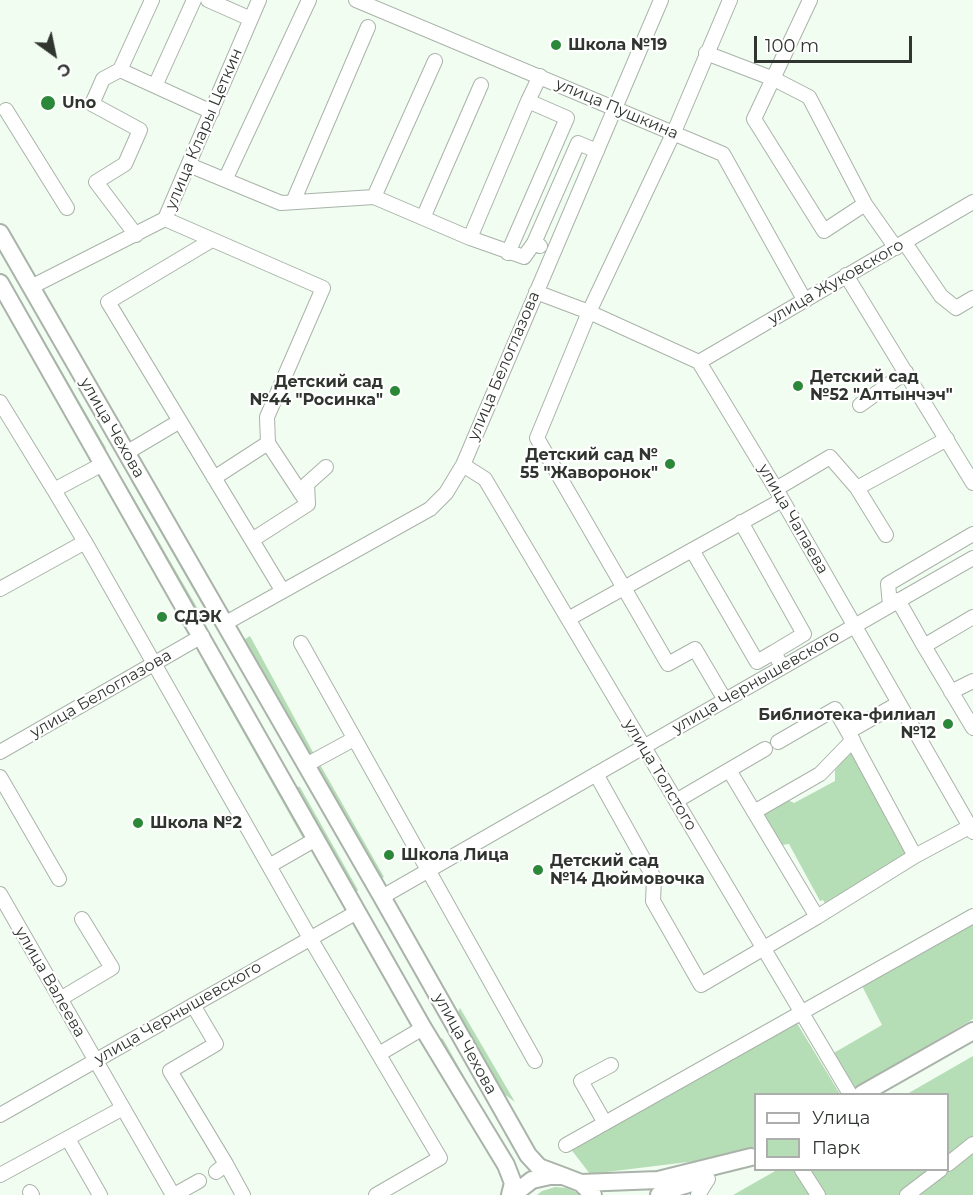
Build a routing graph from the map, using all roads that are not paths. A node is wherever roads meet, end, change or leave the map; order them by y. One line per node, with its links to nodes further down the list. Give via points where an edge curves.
1 (152, 0): 14 (street)
2 (194, 0): 18 (street)
3 (208, 0): 10 (street)
4 (259, 0): 10 (street, улица Клары Цеткин)
5 (309, 0): 26 (street)
6 (356, 0): 15 (street, улица Пушкина)
7 (661, 0): 21 (street, улица Белоглазова)
8 (730, 0): 12 (street)
9 (810, 0): 16 (street)
10 (251, 19): 22 (street, улица Клары Цеткин)
11 (369, 27): 28 (street)
12 (706, 53): 16 (street); 23 (street)
13 (435, 61): 27 (street)
14 (120, 70): 18 (street); 35 (street, via 103,79 92,104 140,130 125,164 96,182)
15 (540, 76): 19 (street); 21 (street, улица Пушкина)
16 (774, 80): 30 (street, via 809,97); 30 (street, via 754,119 824,231)
17 (481, 85): 32 (street)
18 (155, 86): 22 (street)
19 (528, 101): 36 (street); 41 (street, via 567,118)
20 (2, 107): 31 (street)
21 (615, 108): 23 (street, улица Пушкина); 24 (street, улица Белоглазова)
22 (212, 112): 25 (street, улица Клары Цеткин)
23 (674, 132): 47 (street, улица Пушкина, via 723,154); 49 (street)
24 (597, 151): 38 (street, via 578,143); 40 (street, улица Белоглазова)
25 (189, 165): 26 (street); 33 (street, улица Клары Цеткин)
26 (225, 180): 28 (street, via 281,203)
27 (374, 197): 28 (street); 32 (street)
28 (293, 202)
29 (973, 202): 39 (street, улица Жуковского)
30 (865, 204): 39 (street)
31 (67, 208)
32 (423, 218): 36 (street)
33 (165, 219): 35 (street, улица Клары Цеткин); 37 (street)
34 (0, 233): 44 (main road, улица Чехова)
35 (136, 235): 44 (street, улица Клары Цеткин)
36 (470, 238): 41 (street)
37 (212, 240): 54 (street, via 108,302); 56 (street, via 323,288 267,417)
38 (534, 243): 40 (street); 41 (street, via 524,257)
39 (900, 245): 42 (street, улица Жуковского); 46 (street, via 940,297 956,308)
40 (553, 252): 45 (street, улица Белоглазова)
41 (508, 253)
42 (846, 275): 47 (street, улица Жуковского); 51 (street)
43 (0, 283): 48 (main road, улица Чехова)
44 (31, 287): 48 (main road, улица Клары Цеткин); 57 (main road, улица Чехова)
45 (536, 292): 49 (street); 59 (street, улица Белоглазова)
46 (973, 298)
47 (805, 301): 50 (street, улица Жуковского)
48 (5, 303): 58 (main road, улица Чехова)
49 (589, 312): 50 (street); 74 (street, via 537,438)
50 (699, 362): 65 (street, улица Чапаева)
51 (906, 372): 53 (street); 55 (street)
52 (0, 402): 64 (street)
53 (860, 405)
54 (180, 421): 57 (street); 61 (street)
55 (947, 439): 62 (street); 63 (street)
56 (268, 443): 61 (street); 66 (street)
57 (126, 453): 80 (main road, улица Чехова)
58 (101, 465): 64 (street); 82 (main road, улица Чехова)
59 (463, 465): 76 (street, улица Белоглазова, via 446,493 430,509); 79 (street, улица Толстого, via 485,479)
60 (326, 467): 66 (street, via 307,484)
61 (214, 478): 70 (street)
62 (973, 483)
63 (857, 488): 65 (street, via 830,457); 69 (street)
64 (54, 490): 71 (street)
65 (779, 495): 67 (street); 81 (street, улица Чапаева)
66 (308, 504): 70 (street)
67 (741, 522): 72 (street); 85 (street, via 804,633)
68 (973, 534): 77 (street, via 888,584)
69 (886, 535)
70 (252, 540): 76 (street)
71 (85, 542): 75 (street); 86 (street)
72 (692, 550): 74 (street); 85 (street, via 757,662)
73 (973, 558): 77 (street, улица Чернышевского)
74 (624, 588): 79 (street); 90 (street, via 668,664 695,649)
75 (0, 589)
76 (282, 590): 80 (street, улица Белоглазова)
77 (894, 603): 81 (street, улица Чернышевского); 84 (street)
78 (973, 617): 84 (street)
79 (568, 619): 96 (street, улица Толстого)
80 (224, 624): 82 (main road); 99 (main road, улица Чехова)
81 (854, 626): 87 (street, улица Чернышевского); 91 (street, улица Чапаева)
82 (202, 636): 86 (street, улица Белоглазова); 106 (main road, улица Чехова)
83 (301, 643): 94 (street)
84 (924, 646): 89 (street)
85 (774, 652): 87 (street)
86 (154, 663): 98 (street, улица Белоглазова); 108 (street)
87 (782, 667): 90 (street, улица Чернышевского)
88 (973, 681): 89 (street)
89 (951, 692): 92 (street)
90 (725, 700): 96 (street, улица Чернышевского)
91 (899, 703): 93 (street); 105 (street, улица Чапаева)
92 (973, 728)
93 (851, 736): 95 (street, via 835,709); 104 (street, via 820,774); 107 (street)
94 (354, 739): 99 (street); 109 (street)
95 (778, 742)
96 (644, 747): 101 (street, улица Чернышевского); 103 (street, улица Толстого)
97 (765, 749): 100 (street)
98 (0, 752)
99 (306, 765): 112 (main road, улица Чехова)
100 (729, 770): 103 (street); 104 (street)
101 (596, 774): 109 (street, улица Чернышевского); 118 (street, via 654,878 653,901 701,985)
102 (0, 777): 110 (street)
103 (676, 801): 118 (street, улица Толстого)
104 (754, 812): 115 (street)
105 (972, 828): 107 (street)
106 (316, 839): 108 (street); 113 (main road, улица Чехова)
107 (915, 856): 115 (street)
108 (269, 866): 117 (street)
109 (428, 870): 112 (street, улица Чернышевского); 126 (street)
110 (59, 879)
111 (0, 894): 119 (street, улица Валеева)
112 (382, 897): 113 (main road); 141 (main road, улица Чехова, via 528,1155 539,1167)
113 (357, 912): 117 (street, улица Чернышевского); 122 (main road, улица Чехова)
114 (973, 916): 121 (street)
115 (817, 917): 118 (street)
116 (82, 919): 119 (street, via 112,968)
117 (310, 938): 120 (street, улица Чернышевского); 124 (street)
118 (763, 949): 121 (street, улица Толстого)
119 (60, 999): 125 (street, улица Валеева)
120 (193, 1005): 125 (street, улица Чернышевского); 147 (street, via 216,1044 170,1071 221,1168)
121 (801, 1012): 128 (street, улица Толстого); 132 (street)
122 (423, 1028): 124 (street); 149 (main road, улица Чехова, via 506,1165 513,1183)
123 (973, 1031): 129 (main road)
124 (379, 1054): 148 (street, via 440,1158)
125 (95, 1060): 130 (street, улица Валеева); 131 (street, улица Чернышевского)
126 (535, 1061)
127 (611, 1065): 132 (street, via 581,1081)
128 (849, 1093)
129 (865, 1093)
130 (123, 1108): 133 (street); 146 (street, улица Валеева)
131 (0, 1115)
132 (605, 1123): 134 (street)
133 (68, 1139): 140 (street); 145 (street)
134 (566, 1144)
135 (973, 1144): 137 (street)
136 (753, 1156): 142 (main road); 144 (main road, via 658,1180)
137 (949, 1163)
138 (803, 1171): 154 (street)
139 (939, 1171): 155 (street)
140 (0, 1176)
141 (563, 1176): 144 (main road, улица Чехова); 150 (main road, via 532,1180)
142 (708, 1179): 152 (main road); 153 (street)
143 (199, 1181): 146 (street)
144 (581, 1183): 151 (main road)
145 (100, 1195)
146 (173, 1195)
147 (243, 1195)
148 (376, 1195)
149 (510, 1195)
150 (515, 1195)
151 (594, 1195)
152 (659, 1195)
153 (698, 1195)
154 (818, 1195)
155 (907, 1195)

